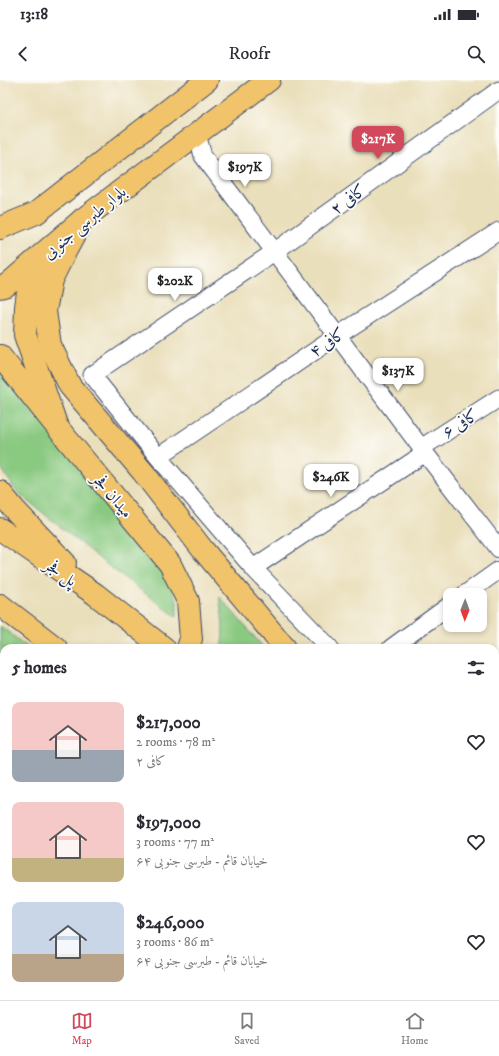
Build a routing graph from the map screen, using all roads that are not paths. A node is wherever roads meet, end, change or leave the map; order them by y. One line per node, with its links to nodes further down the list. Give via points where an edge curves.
1 (207, 80): 6 (main road, بلوار طبرسی جنوبی, via 36,213)
2 (269, 80): 4 (main road, بلوار طبرسی جنوبی)
3 (499, 90): 8 (street, کافی ۲)
4 (197, 134): 5 (main road, بلوار طبرسی جنوبی); 8 (street, via 203,156)
5 (83, 219): 9 (main road, بلوار طبرسی جنوبی); 29 (main road, via 51,280 45,311 50,345 70,386)
6 (0, 228)
7 (499, 231): 11 (street, کافی ۴)
8 (274, 252): 11 (street); 16 (street, کافی ۲, via 92,375)
9 (40, 256): 10 (main road, via 6,285); 14 (main road, بلوار طبرسی جنوبی, via 30,276 25,335)
10 (0, 287)
11 (337, 336): 15 (street); 16 (street, کافی ۴)
12 (0, 356): 14 (main road, میدان فجر)
13 (499, 398): 15 (street, کافی ۶)
14 (57, 427): 28 (main road, میدان فجر, via 170,564 188,601)
15 (423, 450): 19 (street); 20 (street, کافی ۶)
16 (158, 457): 20 (street)
17 (0, 492): 23 (main road)
18 (0, 529): 23 (main road, پل فجر)
19 (499, 549)
20 (253, 568): 30 (street)
21 (499, 570): 22 (street)
22 (474, 588)
23 (95, 594): 27 (main road, پل فجر)
24 (0, 605): 26 (main road)
25 (443, 610): 31 (street)
26 (51, 644)
27 (159, 644)
28 (189, 644)
29 (282, 644)
30 (326, 644)
31 (396, 644)

